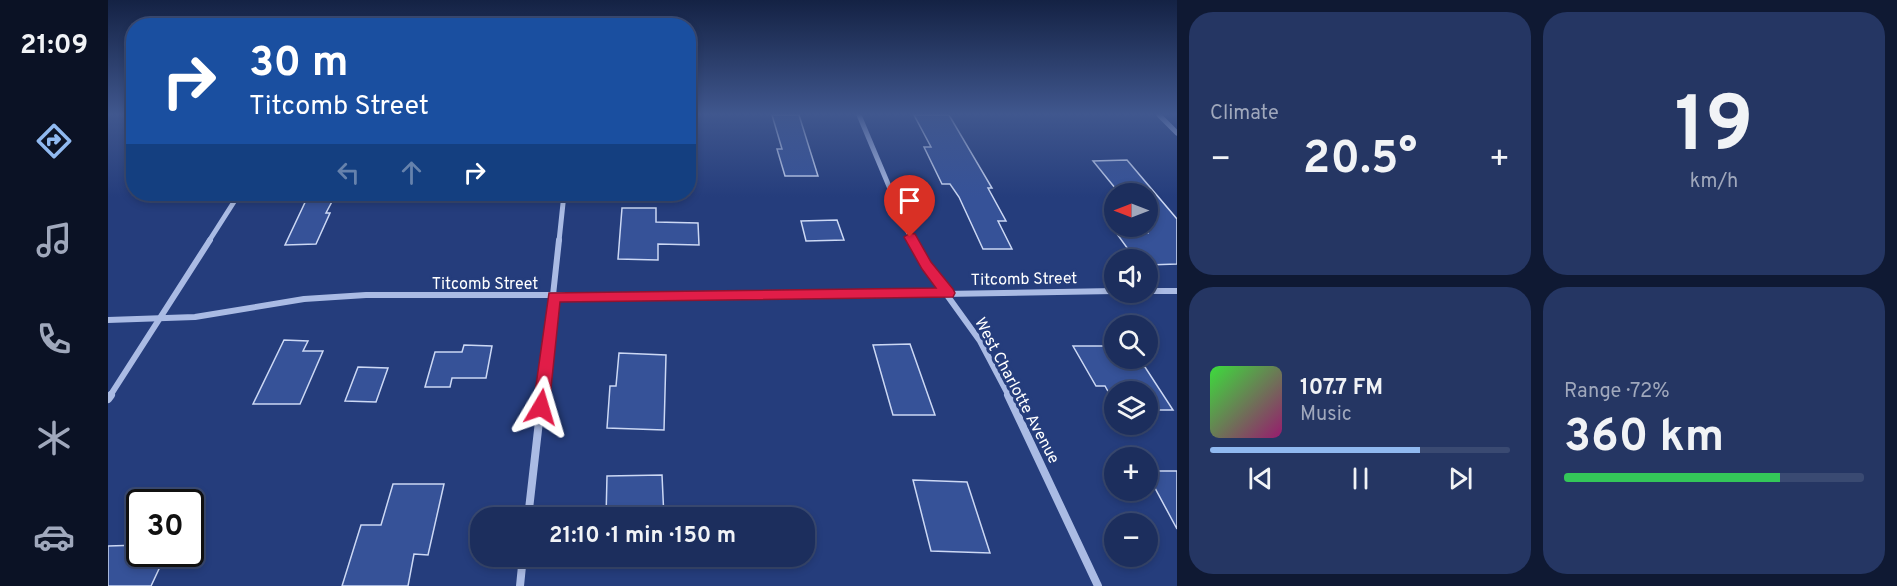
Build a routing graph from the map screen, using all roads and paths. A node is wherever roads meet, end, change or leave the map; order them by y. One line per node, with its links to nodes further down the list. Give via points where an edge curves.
1 (870, 142): 7 (street, West Charlotte Avenue, via 910,237)
2 (235, 201): 9 (street)
3 (563, 201): 8 (street)
4 (1104, 291): 7 (street, Titcomb Street)
5 (1158, 291): 6 (street)
6 (1177, 291)
7 (948, 293): 8 (street, Titcomb Street); 15 (street, West Charlotte Avenue, via 980,341 1028,433)
8 (554, 297): 9 (street, Titcomb Street, via 366,295 304,299); 12 (street)
9 (159, 319): 10 (street, Titcomb Street); 11 (street)
10 (108, 320)
11 (108, 399)
12 (529, 507)
13 (523, 567): 14 (street)
14 (520, 586)
15 (1098, 586)

